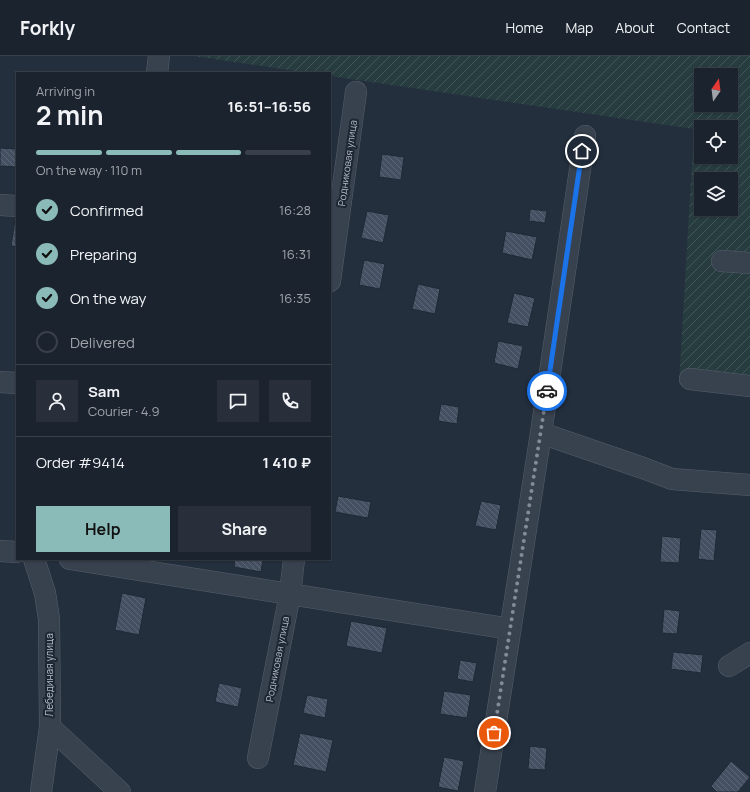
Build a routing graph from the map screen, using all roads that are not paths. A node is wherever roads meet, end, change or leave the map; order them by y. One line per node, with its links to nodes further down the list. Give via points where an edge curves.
1 (356, 92): 7 (street, Родниковая улица)
2 (585, 136): 12 (street)
3 (0, 205): 4 (street)
4 (16, 206)
5 (722, 261): 6 (street)
6 (750, 264)
7 (331, 274)
8 (690, 378): 11 (street)
9 (0, 382): 10 (street)
10 (16, 383)
11 (750, 386)
12 (541, 433): 13 (street, via 672,479); 20 (street)
13 (750, 485)
14 (0, 551): 15 (street)
15 (16, 552)
16 (34, 560): 23 (street, Лебединая улица, via 45,593 49,618)
17 (76, 560): 19 (street)
18 (294, 560): 19 (street, Родниковая улица)
19 (290, 594): 20 (street); 24 (street, Родниковая улица)
20 (510, 628): 27 (street)
21 (750, 653): 22 (street)
22 (729, 666)
23 (50, 727): 25 (street, Лебединая улица); 26 (street)
24 (258, 758)
25 (42, 792)
26 (120, 792)
27 (486, 792)

